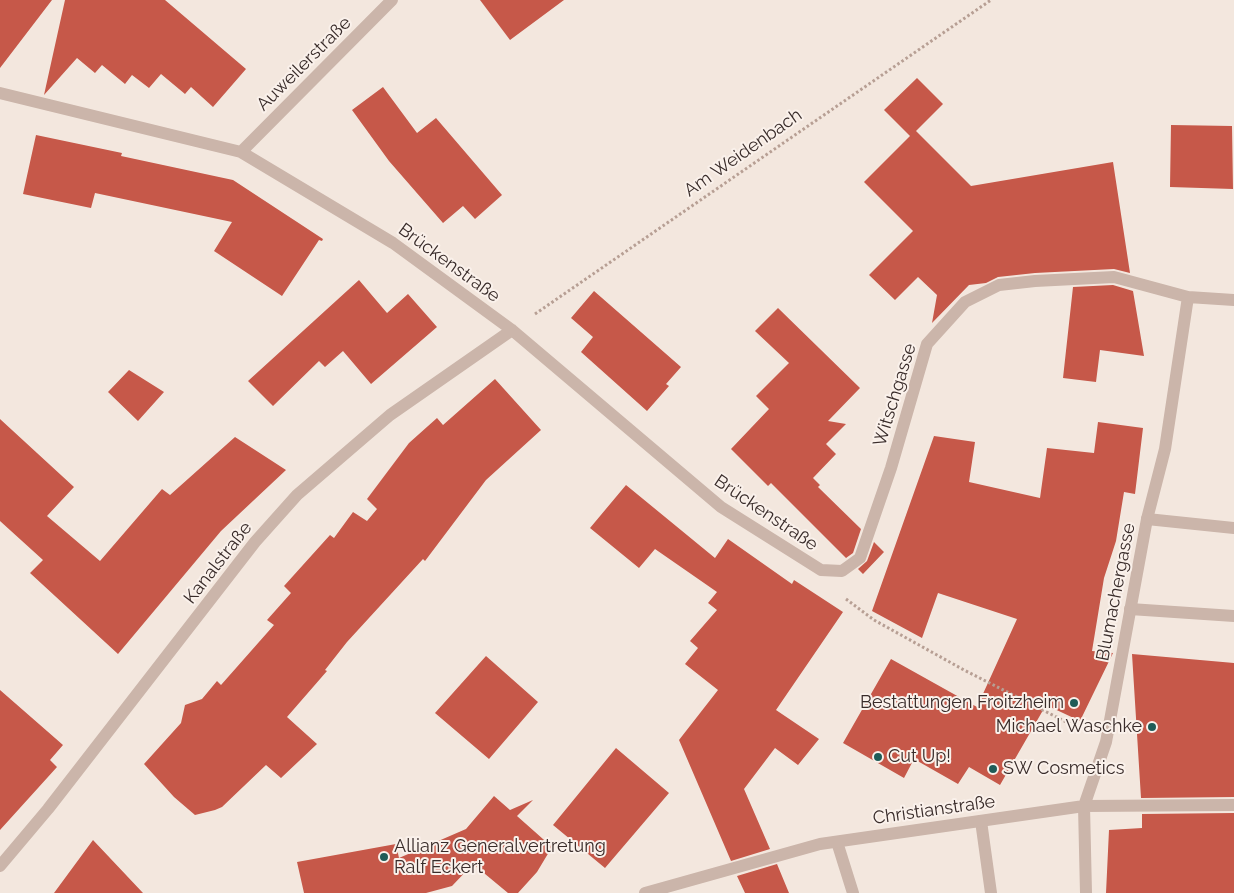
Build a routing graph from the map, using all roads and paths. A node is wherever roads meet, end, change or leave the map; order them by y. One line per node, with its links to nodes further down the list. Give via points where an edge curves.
1 (392, 0): 4 (street, Auweilerstraße)
2 (991, 0): 7 (path, Am Weidenbach)
3 (0, 94): 4 (street, Brückenstraße)
4 (241, 152): 7 (street, Brückenstraße, via 394,244)
5 (1188, 297): 6 (street, Witschgasse); 8 (street, Blumachergasse, via 1164,449); 10 (street, Witschgasse, via 1114,277 999,285 966,302 927,344 891,468 860,558 842,571)
6 (1234, 300)
7 (512, 330): 10 (street, Brückenstraße, via 721,507); 18 (street, Kanalstraße, via 390,414 297,495 255,542)
8 (1147, 519): 9 (street); 11 (street, Blumachergasse)
9 (1234, 528)
10 (821, 570): 13 (path, via 839,594 874,620)
11 (1130, 609): 12 (street); 13 (street, Blumachergasse)
12 (1234, 616)
13 (1106, 742): 15 (street, Blumachergasse)
14 (1234, 805): 15 (street, Christianstraße)
15 (1084, 806): 16 (street, Christianstraße); 22 (street, Blumachergasse)
16 (981, 821): 17 (street, Christianstraße); 21 (street)
17 (838, 842): 19 (street, Christianstraße, via 820,844); 20 (street)
18 (0, 866)
19 (645, 893)
20 (853, 893)
21 (991, 893)
22 (1086, 893)

